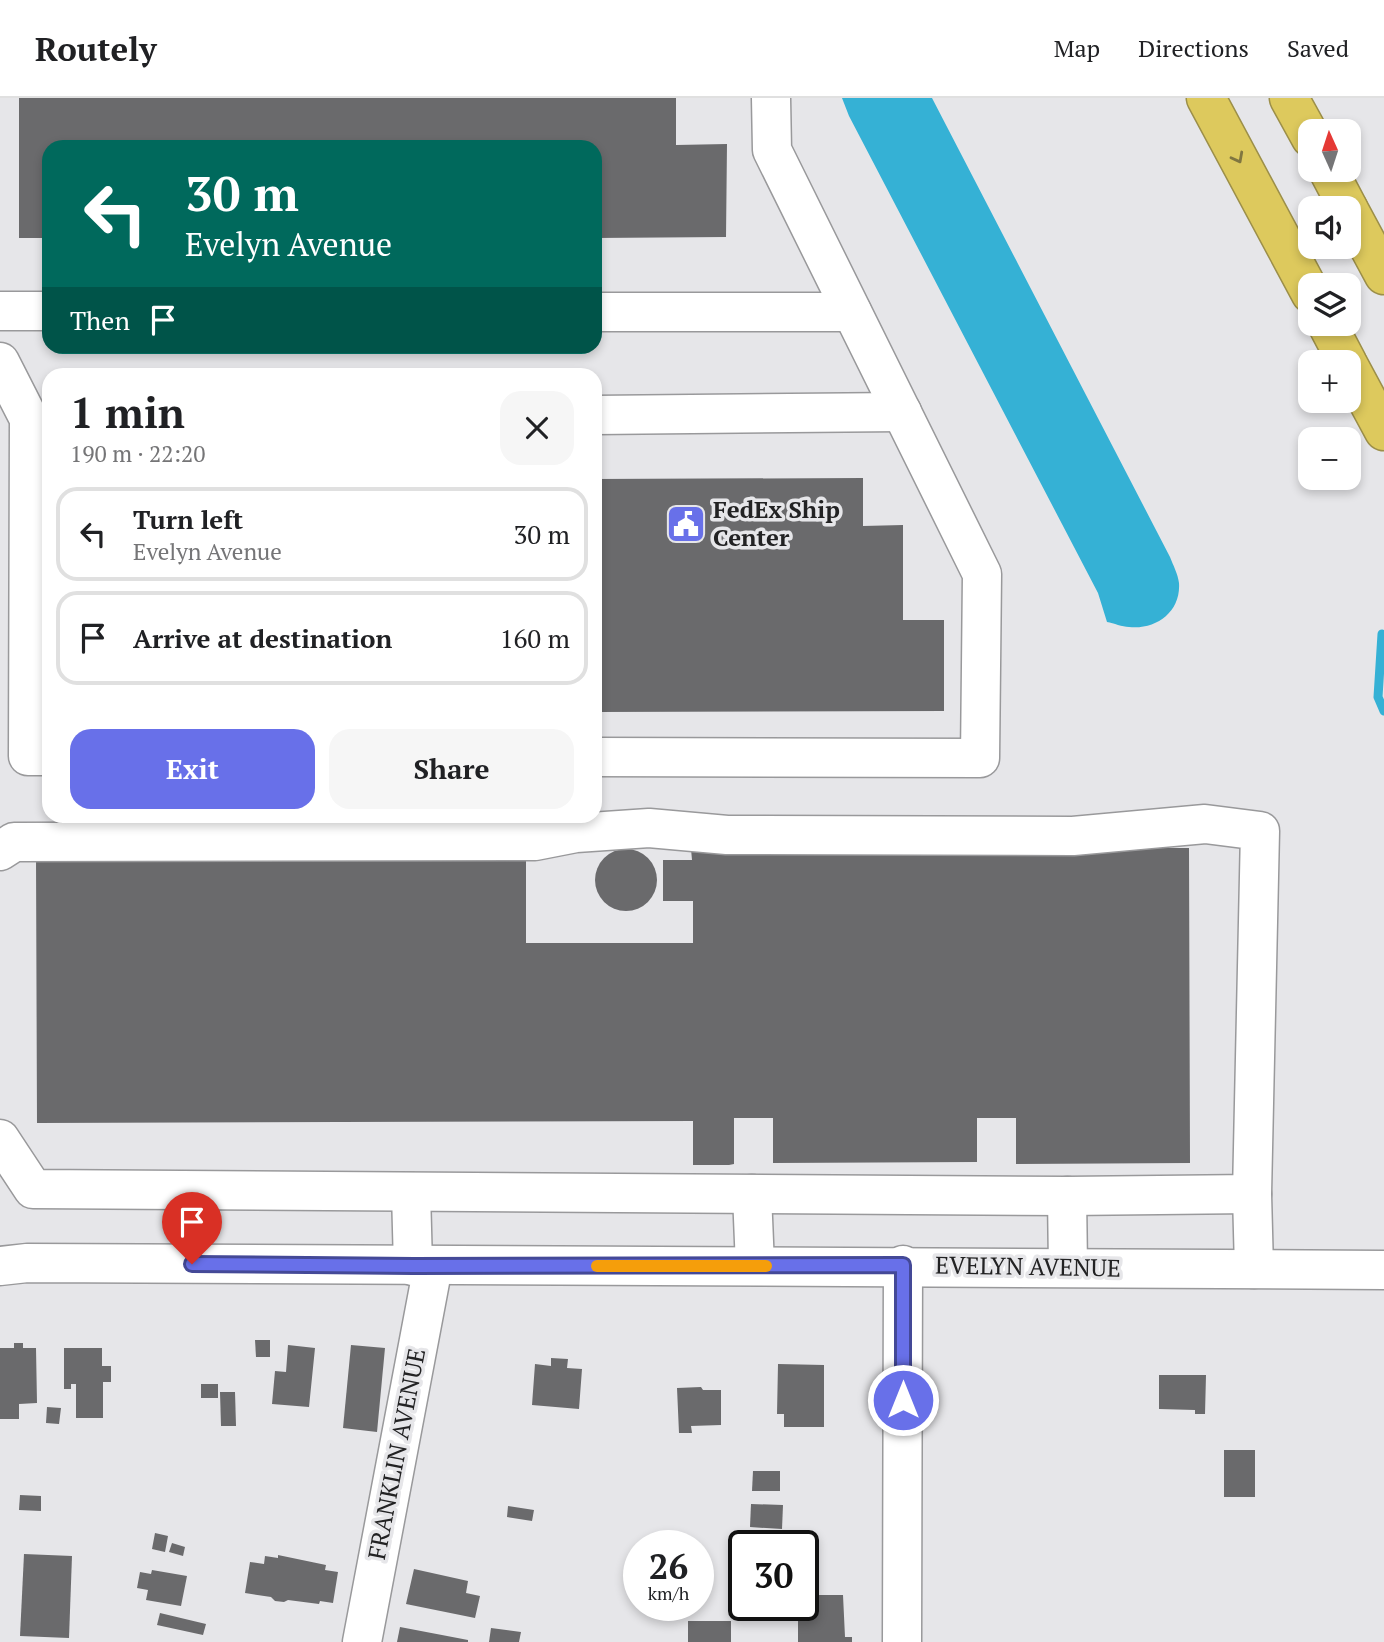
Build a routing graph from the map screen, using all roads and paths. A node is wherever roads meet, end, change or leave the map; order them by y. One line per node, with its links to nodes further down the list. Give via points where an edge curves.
1 (771, 98): 11 (street, via 772,150)
2 (1206, 98): 6 (highway, one-way to 6)
3 (1289, 98): 4 (highway)
4 (1301, 119)
5 (1361, 232): 7 (highway)
6 (1300, 273)
7 (1384, 275)
8 (0, 311): 9 (street)
9 (42, 311)
10 (602, 312): 11 (street)
11 (852, 312): 14 (street)
12 (0, 362): 16 (street)
13 (1361, 388): 17 (highway)
14 (902, 412): 15 (street); 19 (street, via 982,574 981,758)
15 (602, 415)
16 (39, 419): 18 (street, via 28,755)
17 (1384, 431)
18 (42, 756)
19 (602, 757)
20 (0, 851): 24 (street, via 14,842 535,841 649,828 741,835 1073,836 1205,824 1260,831)
21 (0, 1139): 22 (street, via 33,1189)
22 (411, 1192): 23 (street); 28 (street, FRANKLIN AVENUE)
23 (752, 1194): 25 (street); 29 (street)
24 (1252, 1194): 25 (street); 31 (street)
25 (1067, 1196): 30 (street)
26 (903, 1265): 29 (street, EVELYN AVENUE); 30 (street, EVELYN AVENUE); 34 (street)
27 (0, 1266): 28 (street, EVELYN AVENUE)
28 (423, 1266): 29 (street, EVELYN AVENUE); 33 (street, FRANKLIN AVENUE)
29 (755, 1266)
30 (1069, 1267): 31 (street, EVELYN AVENUE)
31 (1254, 1269): 32 (street, EVELYN AVENUE)
32 (1384, 1270)
33 (362, 1642)
34 (902, 1642)

